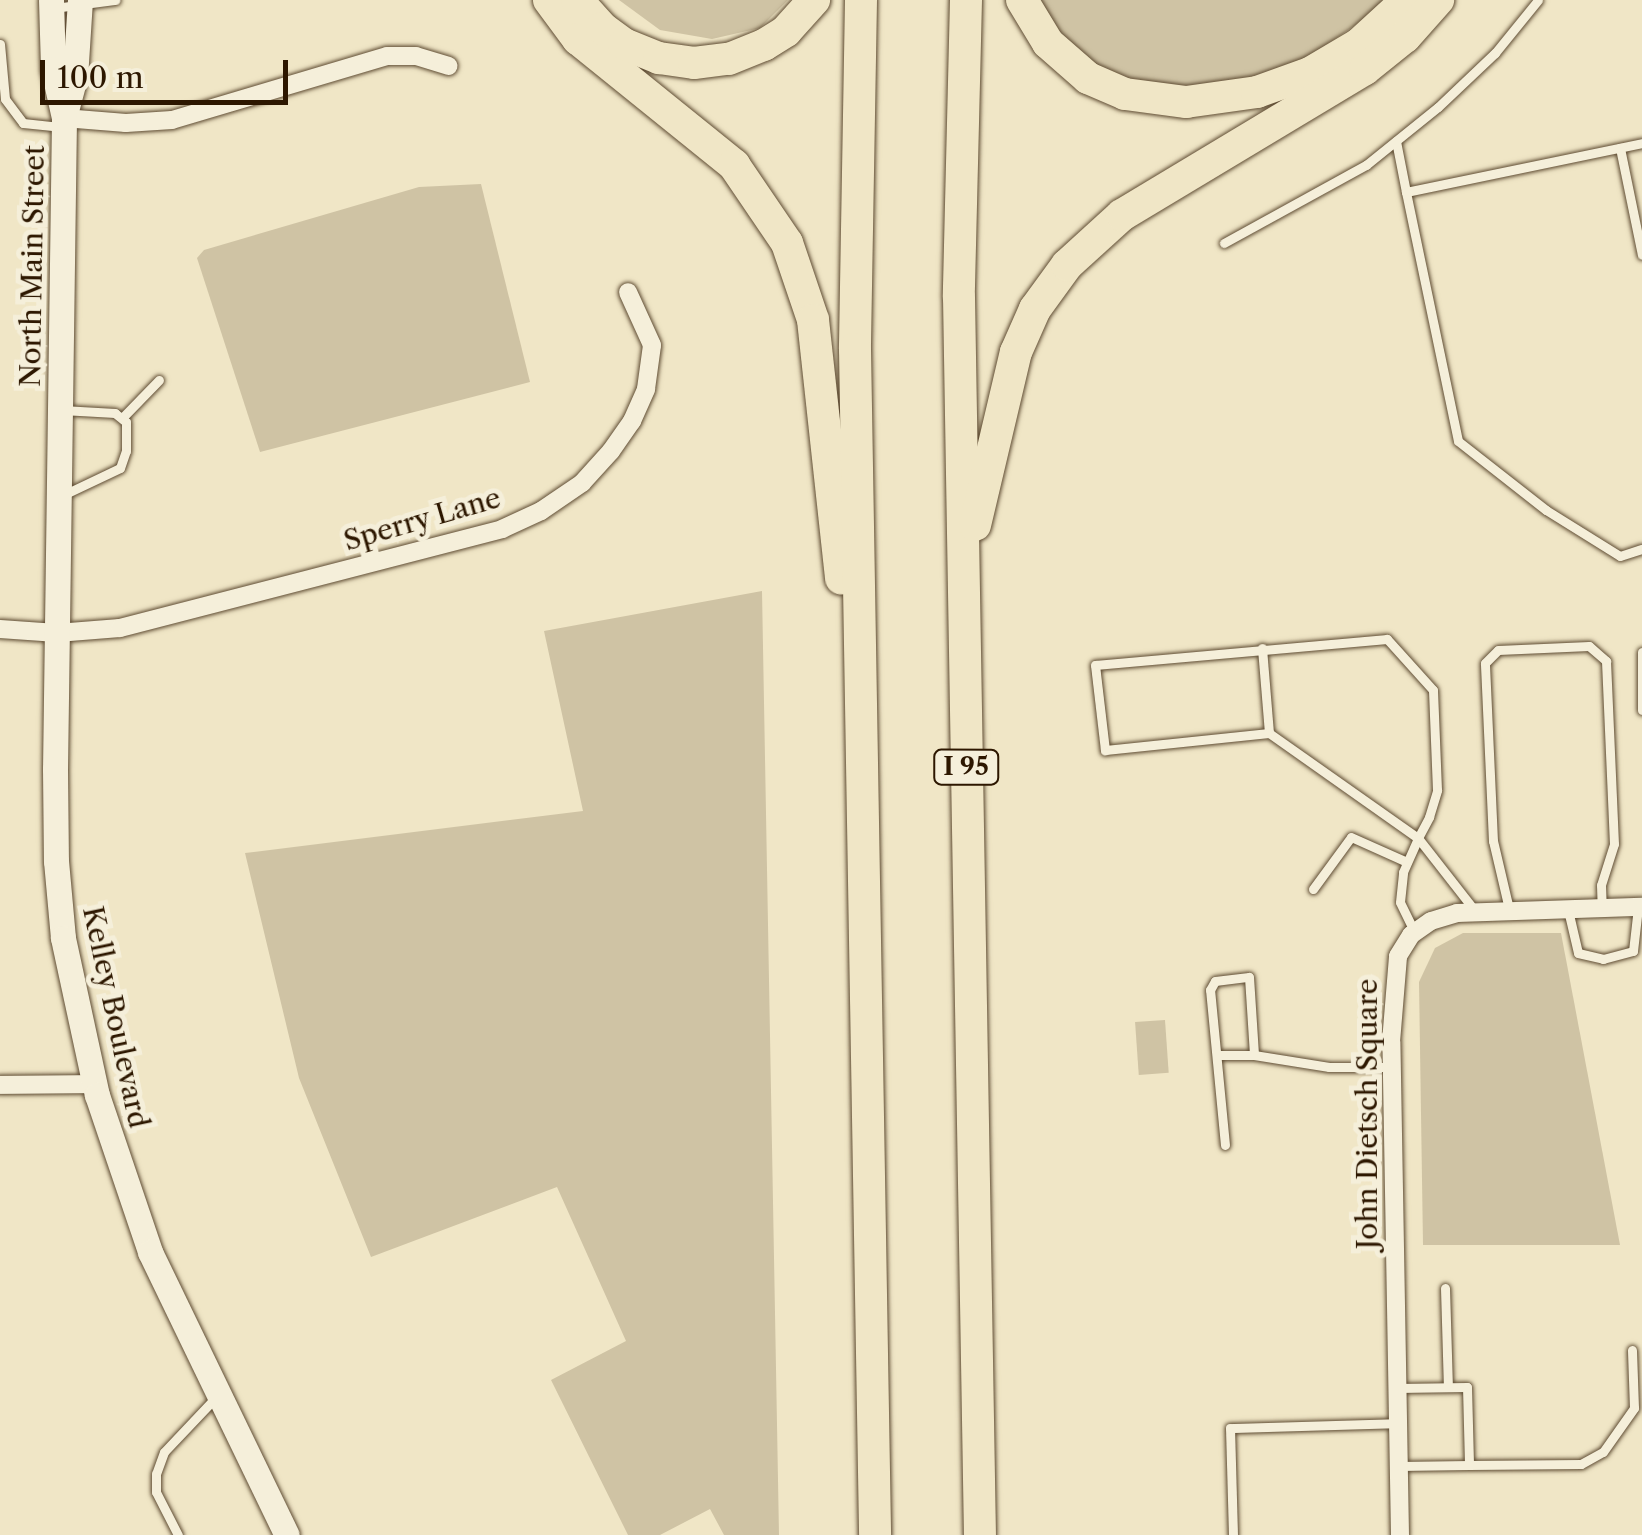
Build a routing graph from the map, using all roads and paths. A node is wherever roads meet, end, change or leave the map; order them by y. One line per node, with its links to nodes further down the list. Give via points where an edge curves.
1 (115, 0): 11 (lane)
2 (549, 0): 34 (highway, via 578,39 734,165 793,256 813,320 836,550)
3 (577, 0): 4 (highway, via 624,44 694,63 764,45)
4 (814, 0)
5 (861, 0): 34 (highway, via 854,289)
6 (966, 0): 29 (highway, I 95, via 958,235)
7 (1022, 0): 8 (highway, via 1048,44 1088,78 1124,94 1186,102 1257,92 1310,73 1359,44)
8 (1407, 0)
9 (1438, 0): 29 (highway, via 1365,68 1122,216 1058,276 1010,370)
10 (1538, 0): 17 (lane, via 1495,53)
11 (80, 3): 12 (lane); 16 (main road, North Main Street, via 76,77)
12 (51, 4): 16 (main road, North Main Street, via 55,87)
13 (0, 44): 15 (lane)
14 (448, 66): 16 (street, via 387,56 172,120)
15 (2, 80): 16 (lane, via 5,99 23,123)
16 (64, 123): 25 (main road, North Main Street)
17 (1396, 141): 20 (lane); 21 (lane, via 1366,165)
18 (1642, 144): 19 (lane)
19 (1620, 148): 20 (lane); 22 (lane)
20 (1406, 192): 28 (lane, via 1458,441 1546,510 1620,556)
21 (1224, 243)
22 (1642, 255)
23 (628, 292): 31 (street, Sperry Lane, via 652,345 646,389 611,452 582,483 541,511 502,529 120,628)
24 (159, 380): 26 (lane)
25 (60, 412): 26 (lane); 27 (main road, Kelley Boulevard)
26 (122, 418): 27 (lane, via 126,451 120,468)
27 (58, 497): 31 (main road, Kelley Boulevard)
28 (1642, 550)
29 (963, 583): 63 (highway, I 95)
30 (0, 628): 31 (street, Sperry Lane)
31 (56, 634): 49 (main road, Kelley Boulevard, via 56,861 63,938)
32 (1262, 648): 36 (lane); 36 (lane, via 1095,665 1105,750); 37 (lane, via 1387,639 1411,661 1433,690 1437,790)
33 (1642, 652): 35 (lane)
34 (860, 680): 62 (highway)
35 (1642, 710)
36 (1270, 733): 37 (lane)
37 (1418, 838): 38 (lane); 44 (lane)
38 (1407, 862): 39 (lane, via 1351,837); 45 (lane, via 1400,902)
39 (1313, 889)
40 (1640, 907): 41 (street); 43 (lane, via 1633,951 1603,959 1578,953)
41 (1602, 908): 42 (lane, via 1614,828 1606,661 1589,646 1498,650 1485,663 1493,841); 43 (street)
42 (1509, 909): 43 (street); 44 (street)
43 (1568, 909)
44 (1475, 911): 45 (street, via 1432,921)
45 (1414, 933): 48 (street, John Dietsch Square, via 1398,956 1393,979)
46 (1218, 1055): 47 (lane); 47 (lane, via 1211,986 1222,977 1250,976); 51 (lane)
47 (1254, 1055): 48 (lane, via 1329,1068)
48 (1391, 1067): 55 (street, John Dietsch Square)
49 (94, 1084): 50 (street); 56 (main road, Kelley Boulevard, via 150,1252)
50 (0, 1085)
51 (1225, 1144)
52 (1445, 1288): 54 (lane)
53 (1632, 1350): 58 (lane, via 1634,1408 1594,1460)
54 (1448, 1387): 55 (lane); 58 (lane, via 1468,1387)
55 (1398, 1388): 57 (street, John Dietsch Square)
56 (217, 1395): 60 (lane, via 164,1452 156,1474 156,1492); 61 (main road, Kelley Boulevard)
57 (1398, 1423): 59 (street, John Dietsch Square); 64 (lane, via 1230,1428)
58 (1469, 1465): 59 (lane)
59 (1399, 1466): 65 (street, John Dietsch Square)
60 (178, 1535)
61 (287, 1535)
62 (875, 1535)
63 (980, 1535)
64 (1232, 1535)
65 (1400, 1535)

